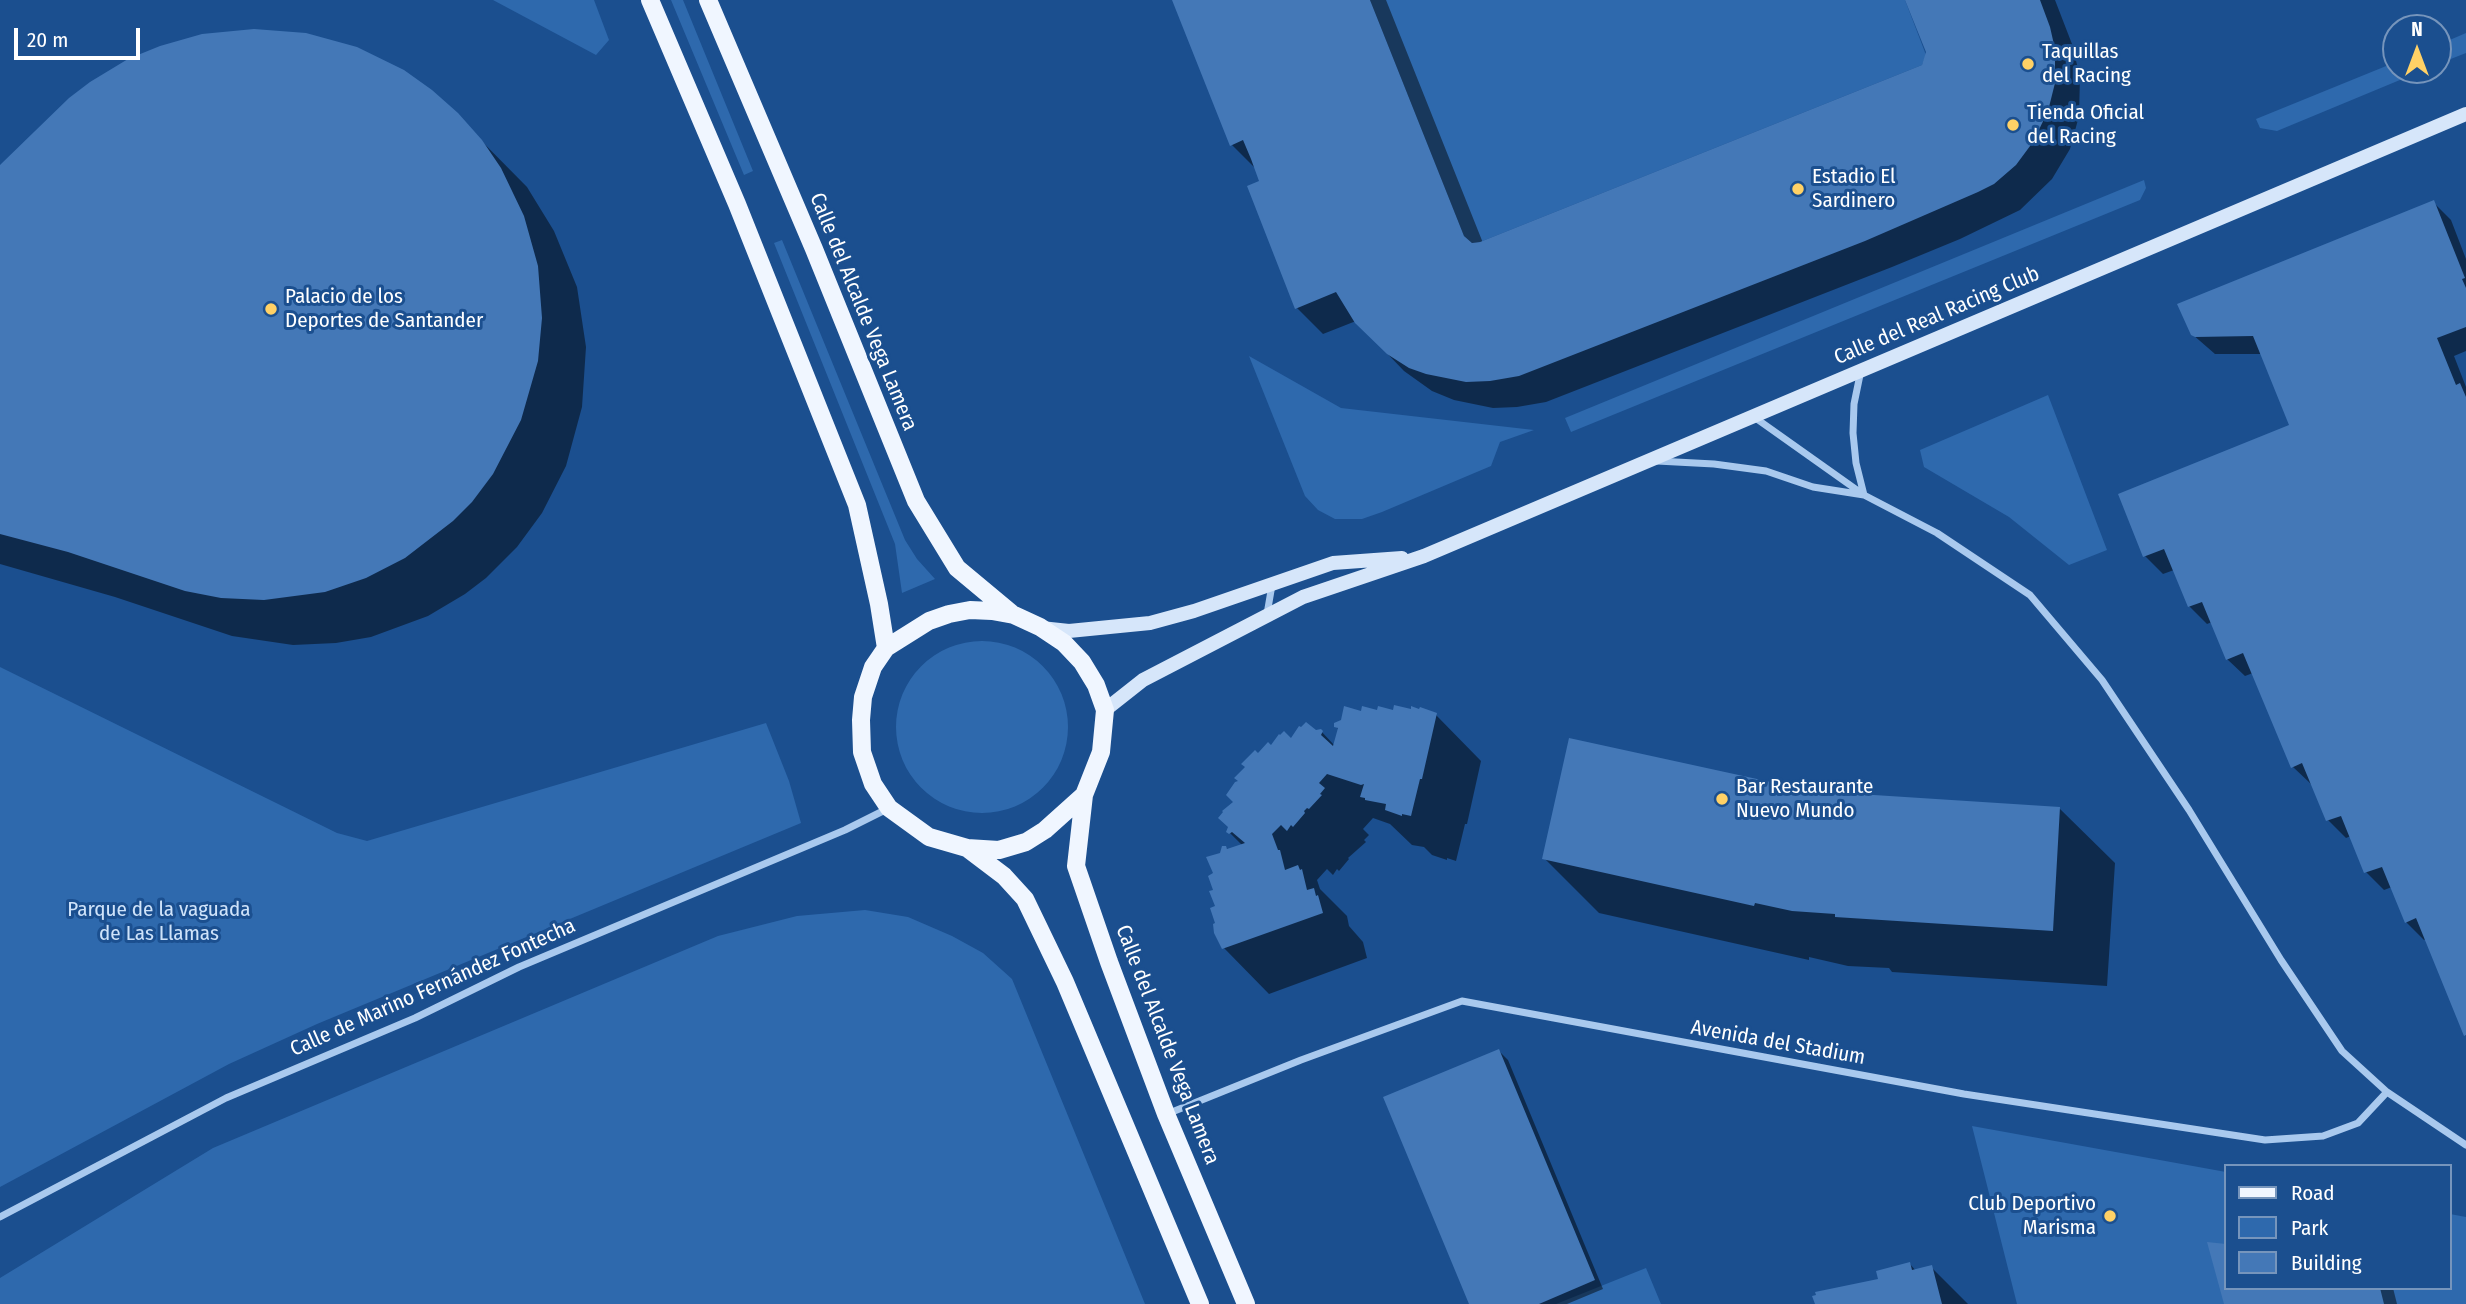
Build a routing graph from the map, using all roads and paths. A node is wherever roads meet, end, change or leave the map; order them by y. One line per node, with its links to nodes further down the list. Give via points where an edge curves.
1 (650, 0): 13 (main road, via 857,506)
2 (708, 0): 10 (main road, Calle del Alcalde Vega Lamera, via 916,501 957,568)
3 (2466, 114): 4 (main road, Calle del Real Racing Club)
4 (1861, 370): 5 (main road, Calle del Real Racing Club); 7 (street, via 1853,433)
5 (1754, 416): 6 (main road, Calle del Real Racing Club); 7 (street)
6 (1649, 460): 7 (street, via 1766,471 1814,487); 8 (main road, Calle del Real Racing Club)
7 (1864, 495): 18 (street, via 1937,533 2030,595 2102,680 2342,1051)
8 (1424, 556): 9 (main road, Calle del Real Racing Club, via 1333,563); 11 (main road, Calle del Real Racing Club, via 1303,597)
9 (1272, 585): 11 (street); 12 (main road, via 1150,623 1069,631)
10 (1014, 615): 12 (main road); 13 (main road, via 971,610 949,614)
11 (1266, 615): 14 (main road, Calle del Real Racing Club, via 1143,680)
12 (1040, 627): 14 (main road, via 1082,662)
13 (886, 648): 16 (main road, via 873,667 861,720 862,752 873,784)
14 (1105, 710): 15 (main road, via 1101,751)
15 (1084, 795): 17 (main road, via 1026,842 999,850); 19 (main road, Calle del Alcalde Vega Lamera, via 1076,866)
16 (889, 808): 17 (main road, via 929,836); 21 (street, Calle de Marino Fernández Fontecha, via 226,1098)
17 (967, 848): 22 (main road, via 1025,899 1065,982)
18 (2386, 1092): 19 (street, Avenida del Stadium, via 2358,1123 2323,1136 2265,1140 1964,1094 1462,1001); 20 (street)
19 (1166, 1114): 23 (main road, Calle del Alcalde Vega Lamera)
20 (2466, 1145)
21 (0, 1217)
22 (1200, 1304)
23 (1246, 1304)

